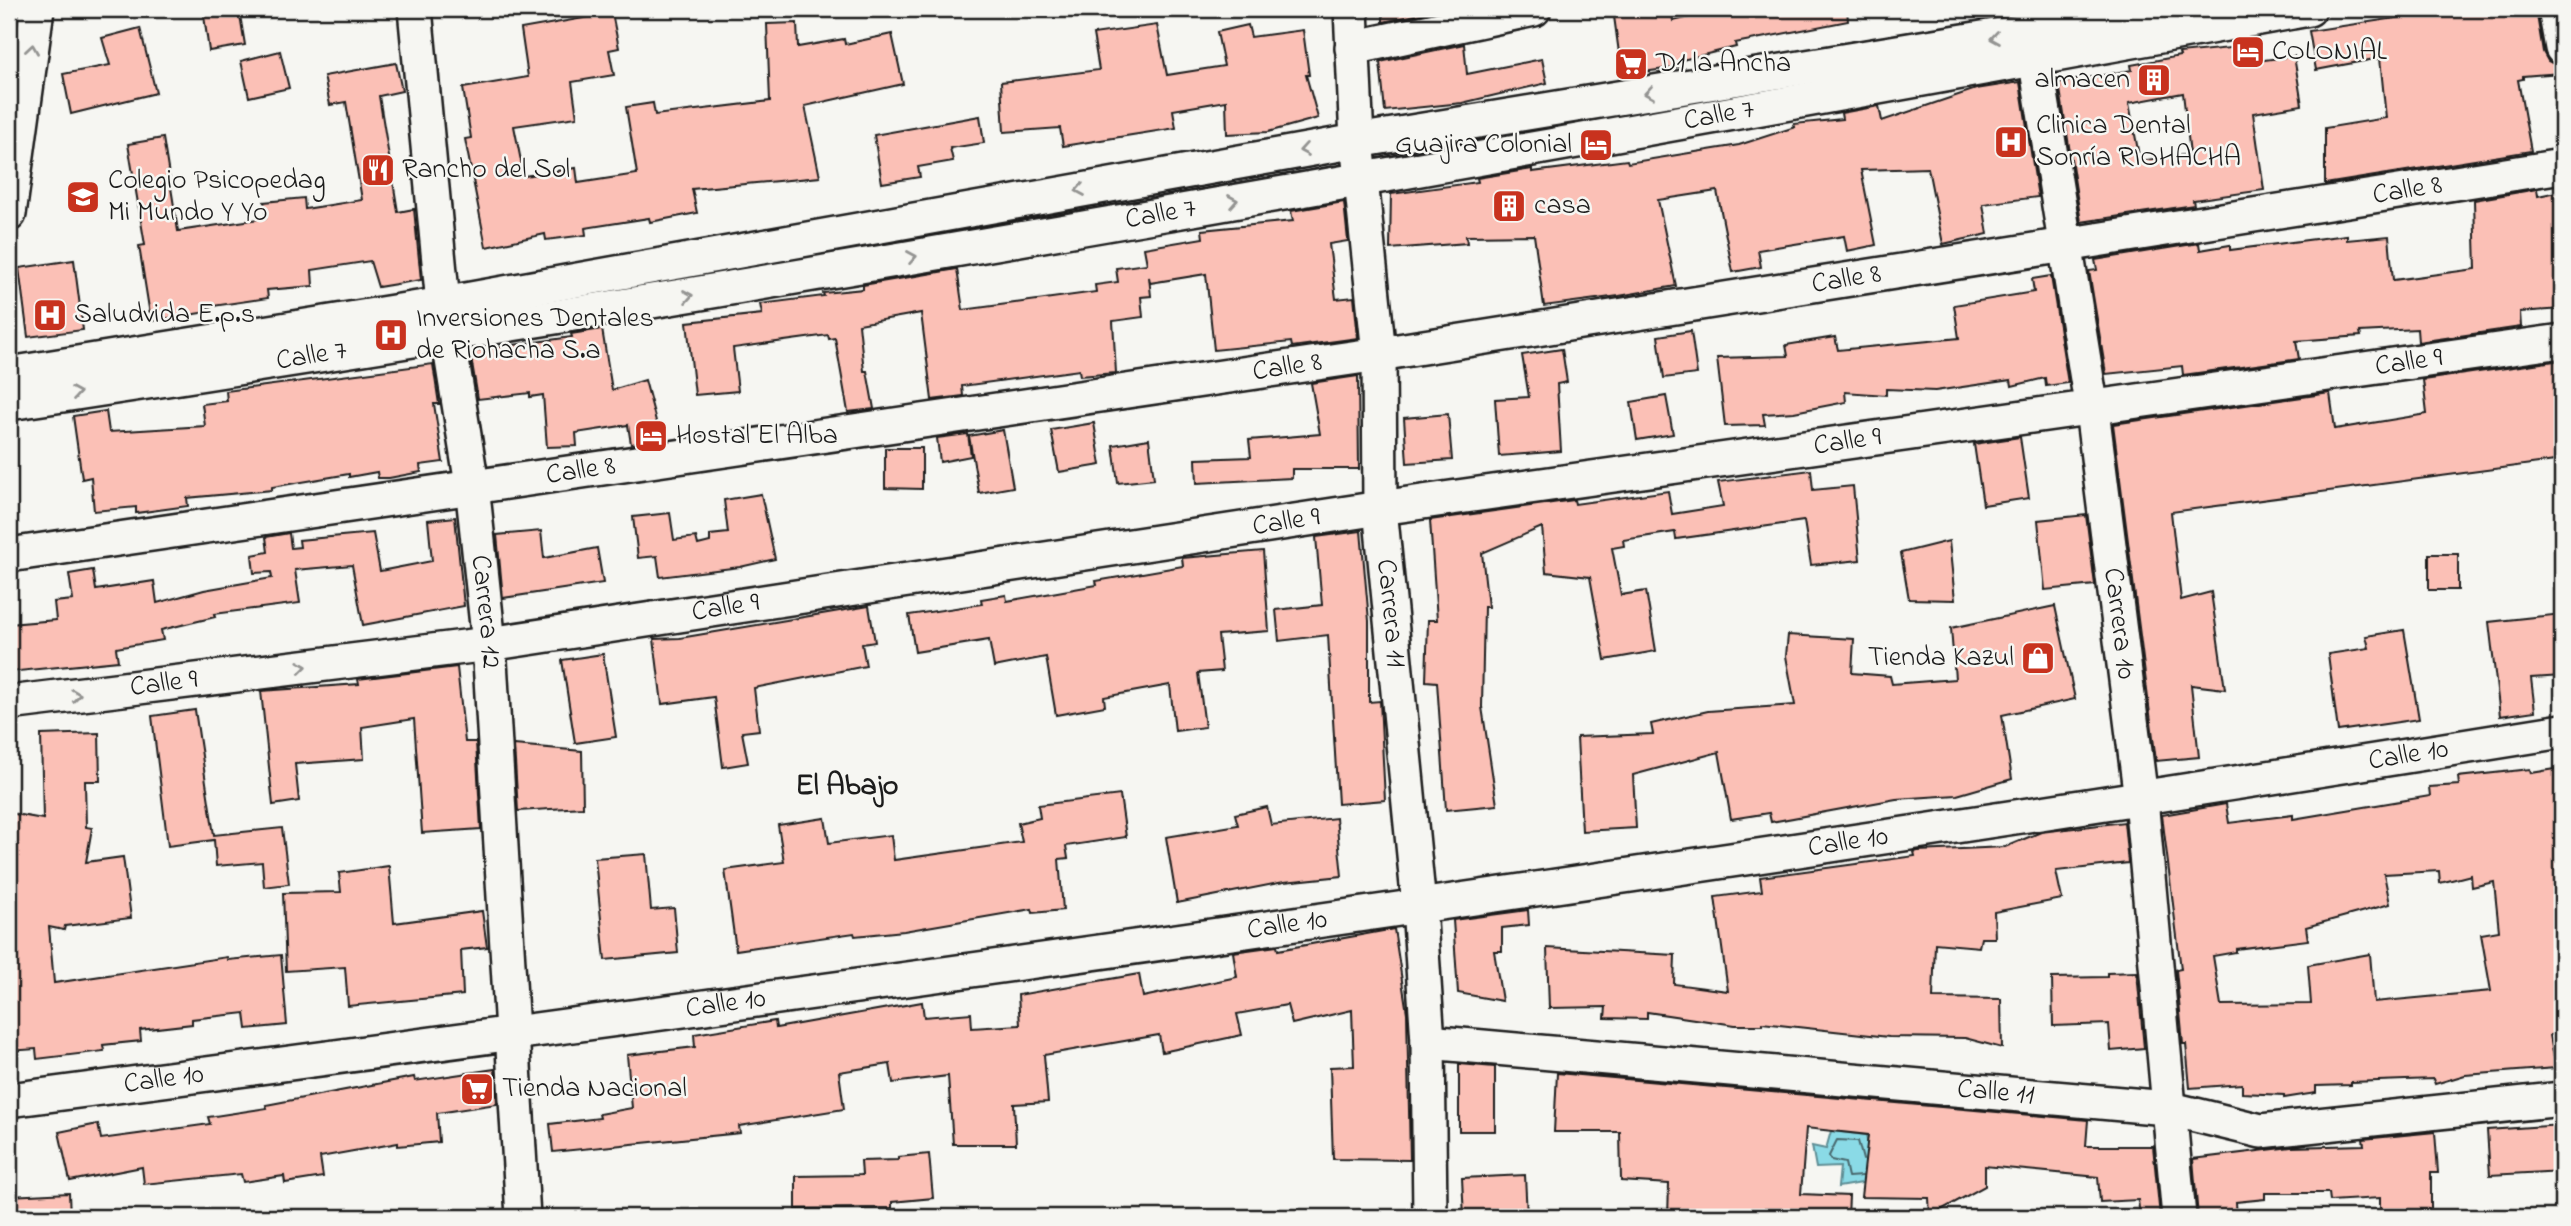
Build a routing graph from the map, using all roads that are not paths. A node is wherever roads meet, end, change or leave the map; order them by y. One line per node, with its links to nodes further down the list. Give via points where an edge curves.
1 (37, 9): 14 (street, one-way to 1)
2 (415, 9): 16 (street, Carrera 12)
3 (1351, 9): 9 (street, Carrera 11)
4 (1534, 9): 9 (street)
5 (2158, 9): 8 (street, Calle 7)
6 (2309, 9): 8 (street, Calle 7)
7 (2555, 9): 10 (street)
8 (2033, 45): 11 (street, Calle 7, one-way to 11); 13 (street, Calle 7); 15 (street, Carrera 10)
9 (1352, 48): 11 (street, Carrera 11)
10 (2562, 48)
11 (1357, 141): 13 (street, Carrera 11); 16 (street, Calle 7, one-way to 16)
12 (2562, 166): 15 (street, Calle 8)
13 (1363, 179): 17 (street, Calle 7, one-way to 13); 19 (street, Carrera 11)
14 (9, 214)
15 (2067, 247): 19 (street, Calle 8); 22 (street, Carrera 10)
16 (443, 304): 17 (street, Carrera 12); 20 (street, Calle 7)
17 (450, 337): 21 (street, Calle 7, one-way to 17); 23 (street, Carrera 12)
18 (2562, 341): 22 (street, Calle 9)
19 (1379, 354): 23 (street, Calle 8); 24 (street, Carrera 11)
20 (9, 374)
21 (9, 403)
22 (2092, 410): 24 (street, Calle 9); 29 (street, Carrera 10)
23 (472, 485): 25 (street, Calle 8); 26 (street, Carrera 12)
24 (1380, 508): 26 (street, Calle 9); 30 (street, Carrera 11)
25 (9, 555)
26 (489, 644): 27 (street, Calle 9, one-way to 26); 31 (street, Carrera 12)
27 (9, 703)
28 (2562, 731): 29 (street, Calle 10)
29 (2141, 799): 30 (street, Calle 10); 35 (street, Carrera 10)
30 (1419, 906): 31 (street, Calle 10); 32 (street, Carrera 11)
31 (513, 1034): 34 (street, Calle 10); 36 (street, Carrera 12)
32 (1428, 1042): 35 (street, Calle 11); 37 (street, Carrera 11)
33 (2562, 1099): 35 (street, Calle 11, via 2261,1131)
34 (9, 1100)
35 (2167, 1108): 38 (street, Carrera 10)
36 (523, 1217)
37 (1430, 1217)
38 (2179, 1217)

